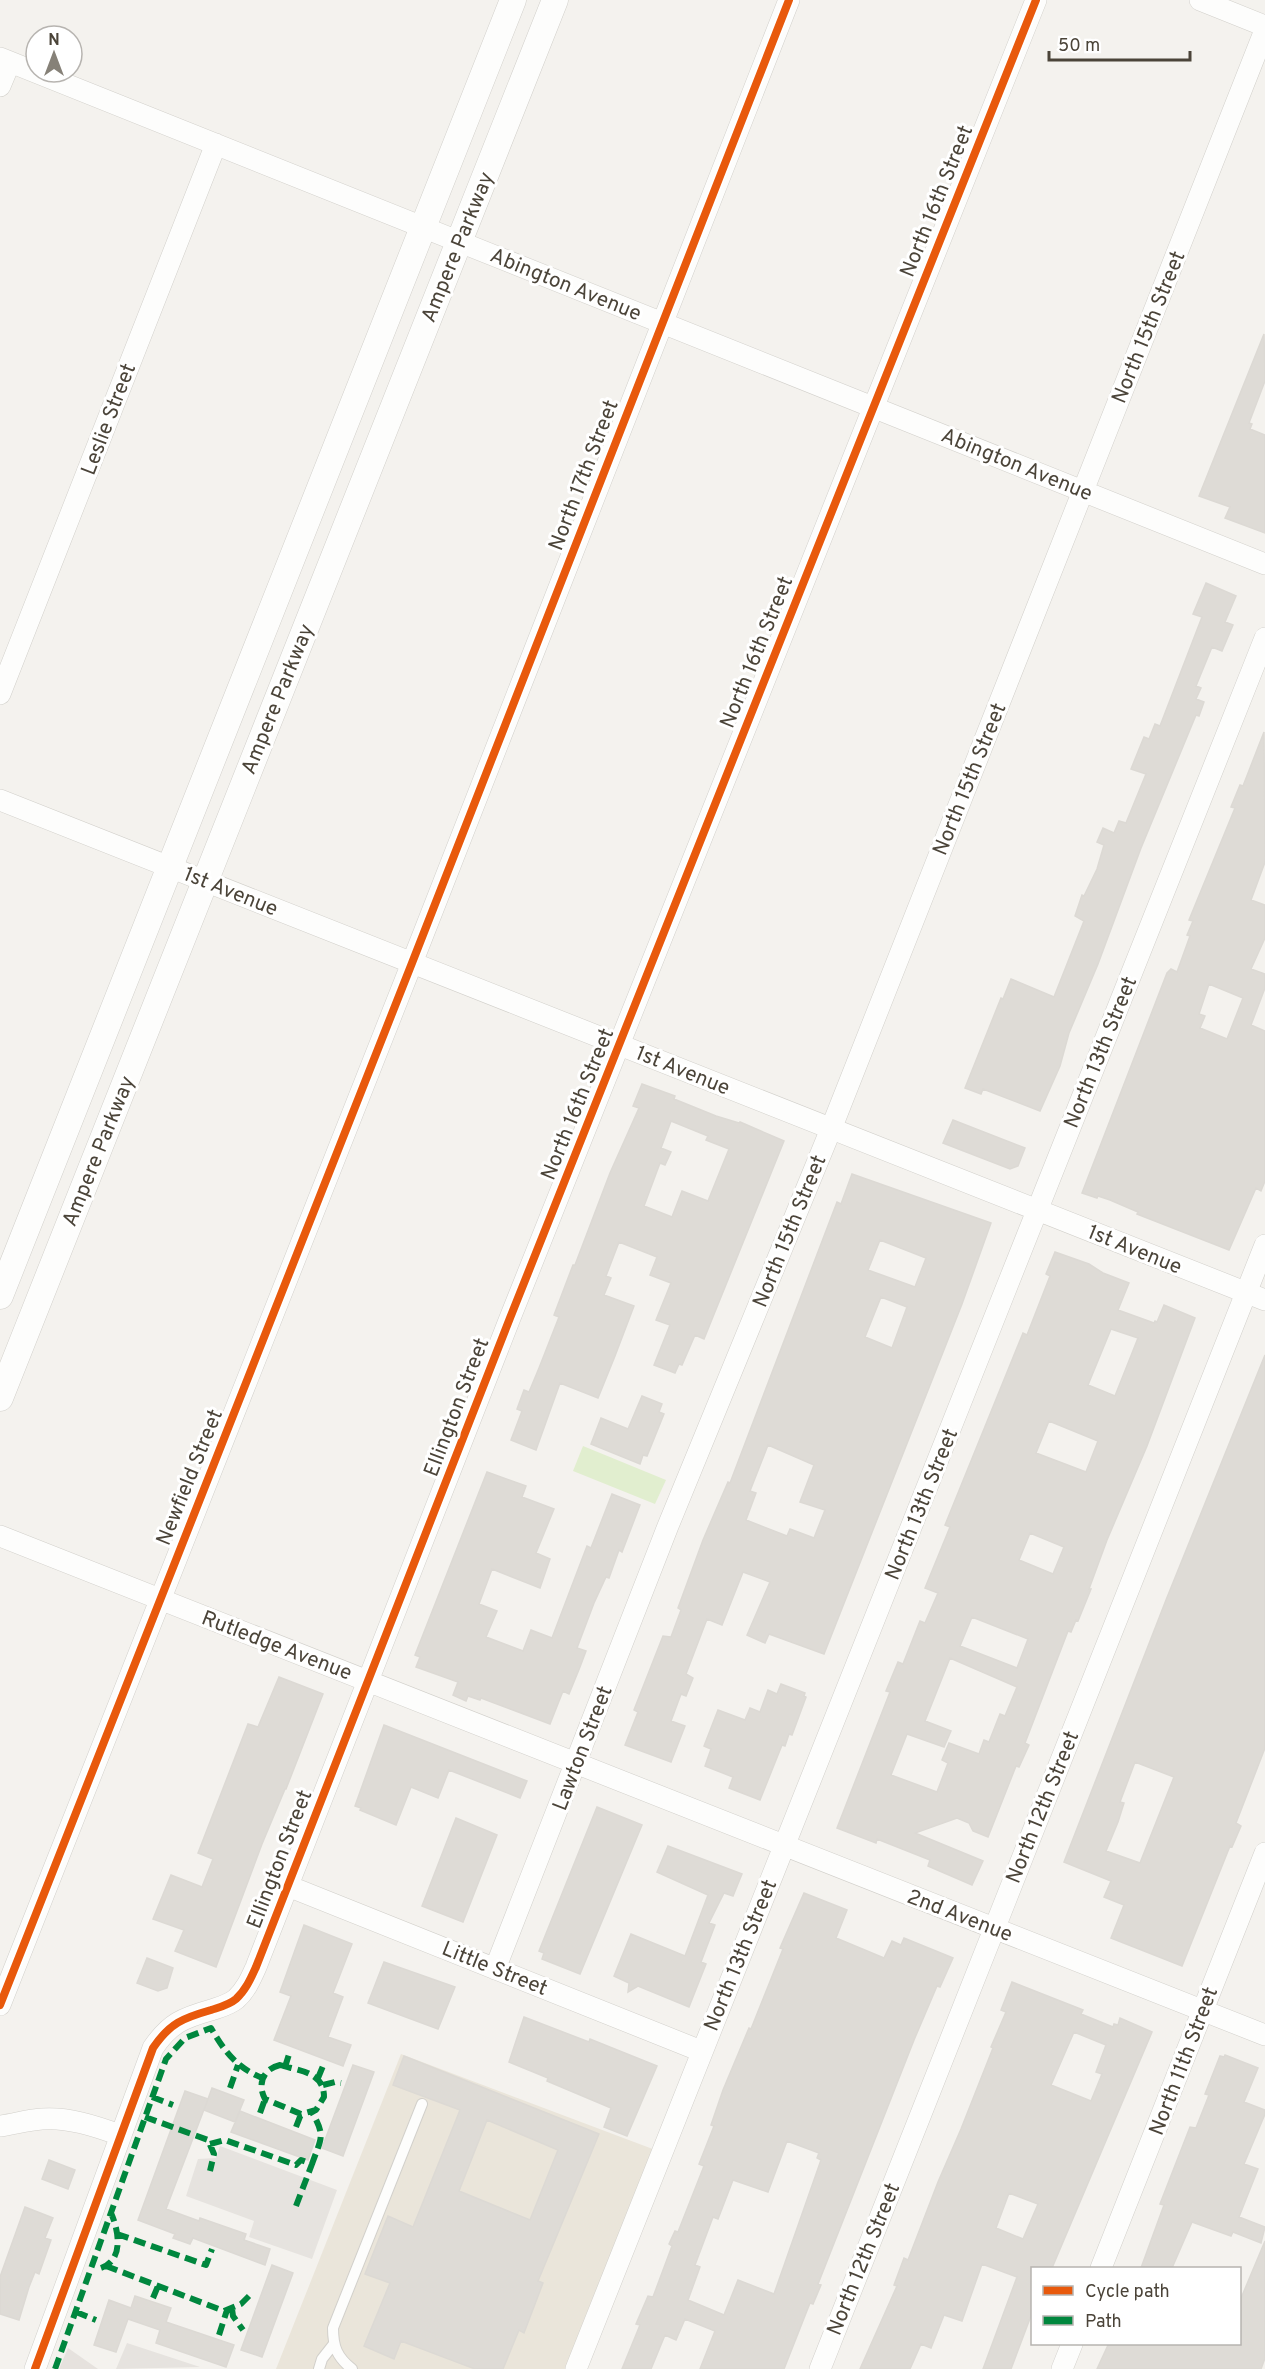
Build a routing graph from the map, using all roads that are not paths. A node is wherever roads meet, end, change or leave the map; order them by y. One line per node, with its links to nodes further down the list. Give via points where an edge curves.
1 (513, 0): 10 (street, Ampere Parkway)
2 (555, 0): 11 (street, Ampere Parkway)
3 (789, 0): 12 (street, North 17th Street)
4 (1036, 0): 13 (street, North 16th Street)
5 (1200, 0): 6 (street)
6 (1265, 28): 14 (street, North 15th Street)
7 (5, 60): 8 (street); 9 (street, Abington Avenue)
8 (0, 86)
9 (216, 144): 10 (street, Abington Avenue); 17 (street, Leslie Street)
10 (423, 227): 11 (street, Abington Avenue); 19 (street, Ampere Parkway)
11 (459, 241): 12 (street, Abington Avenue); 20 (street, Ampere Parkway)
12 (662, 322): 13 (street, Abington Avenue); 21 (street, North 17th Street)
13 (873, 407): 14 (street, Abington Avenue); 22 (street, North 16th Street)
14 (1083, 491): 15 (street, Abington Avenue); 23 (street, North 15th Street)
15 (1265, 564)
16 (1265, 638): 24 (street, North 13th Street)
17 (0, 694)
18 (0, 800): 19 (street, 1st Avenue)
19 (170, 867): 20 (street, 1st Avenue); 26 (street, Ampere Parkway)
20 (205, 881): 21 (street, 1st Avenue); 29 (street, Ampere Parkway)
21 (412, 963): 22 (street, 1st Avenue); 32 (street, Newfield Street)
22 (620, 1045): 23 (street, 1st Avenue); 28 (street, North 16th Street)
23 (831, 1129): 24 (street, 1st Avenue); 30 (street, North 15th Street)
24 (1037, 1210): 27 (street, 1st Avenue); 36 (street, North 13th Street)
25 (1265, 1245): 27 (street, North 12th Street)
26 (0, 1296)
27 (1256, 1297): 39 (street, North 12th Street)
28 (510, 1318): 33 (street, Ellington Street)
29 (0, 1398)
30 (668, 1526): 34 (street, Lawton Street)
31 (0, 1536): 32 (street, Rutledge Avenue)
32 (160, 1599): 33 (street, Rutledge Avenue); 41 (street, Newfield Street)
33 (368, 1680): 34 (street, Rutledge Avenue); 38 (street, Ellington Street)
34 (576, 1762): 35 (street, Rutledge Avenue); 40 (street, Lawton Street)
35 (654, 1794): 36 (street, 2nd Avenue)
36 (784, 1846): 39 (street, 2nd Avenue); 44 (street, North 13th Street)
37 (1265, 1854): 42 (street, North 11th Street)
38 (288, 1886): 40 (street, Little Street); 47 (street, Ellington Street, via 243,1992 227,2005 177,2022 160,2038 147,2059)
39 (994, 1928): 42 (street, 2nd Avenue); 55 (street, North 12th Street)
40 (495, 1969): 44 (street, Little Street)
41 (0, 2005)
42 (1203, 2011): 43 (street, 2nd Avenue); 48 (street, North 11th Street)
43 (1265, 2036)
44 (701, 2051): 54 (street, North 13th Street)
45 (422, 2104): 49 (lane, via 333,2328)
46 (0, 2126): 47 (street, via 57,2119)
47 (120, 2135): 51 (street, Ellington Street)
48 (1101, 2267)
49 (333, 2345): 52 (lane); 53 (lane, via 341,2360)
50 (1071, 2345): 56 (street)
51 (35, 2369)
52 (319, 2369)
53 (352, 2369)
54 (576, 2369)
55 (820, 2369)
56 (1062, 2369)

